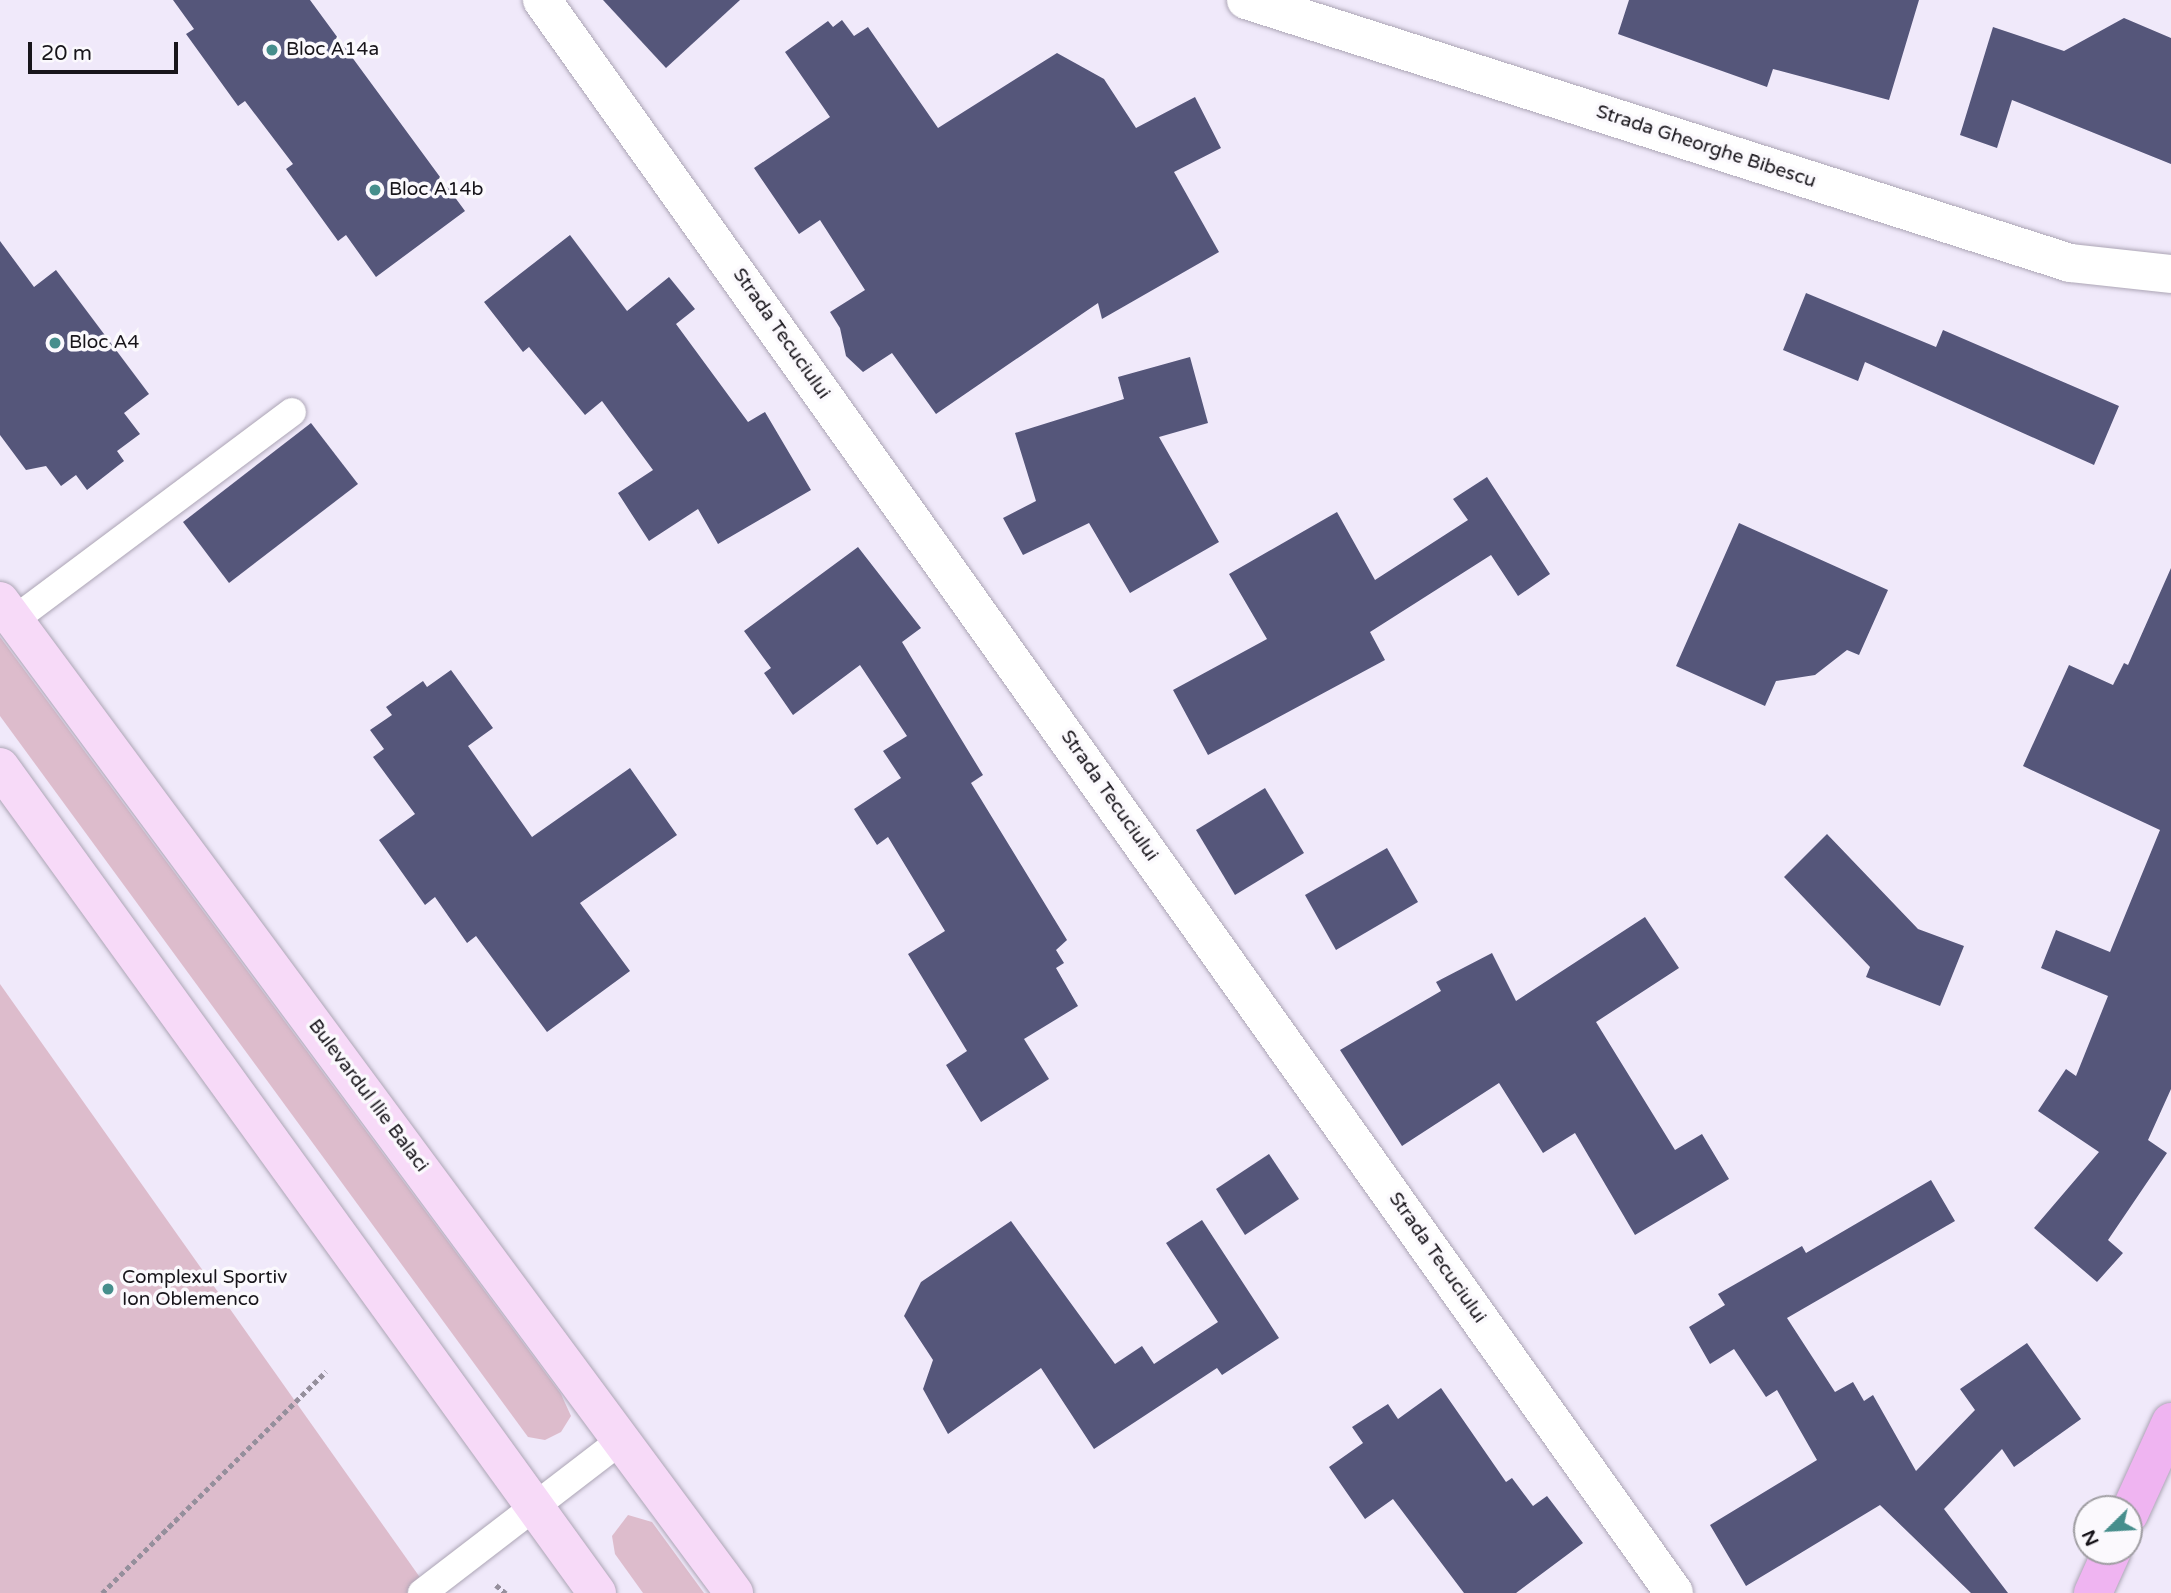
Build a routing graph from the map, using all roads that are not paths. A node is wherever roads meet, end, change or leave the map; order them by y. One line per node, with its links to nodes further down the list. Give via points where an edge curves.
1 (542, 0): 15 (street, Strada Tecuciului)
2 (1246, 0): 3 (street, Strada Gheorghe Bibescu, via 2070,263)
3 (2171, 274)
4 (292, 412): 5 (lane)
5 (7, 610): 8 (main road, Bulevardul Ilie Balaci)
6 (0, 767): 10 (main road)
7 (2171, 1422): 9 (main road)
8 (623, 1439): 10 (lane); 14 (main road, Bulevardul Ilie Balaci)
9 (2138, 1495)
10 (534, 1507): 12 (lane); 13 (main road)
11 (2106, 1565): 16 (main road)
12 (422, 1593)
13 (597, 1593)
14 (734, 1593)
15 (1674, 1593)
16 (2093, 1593)

